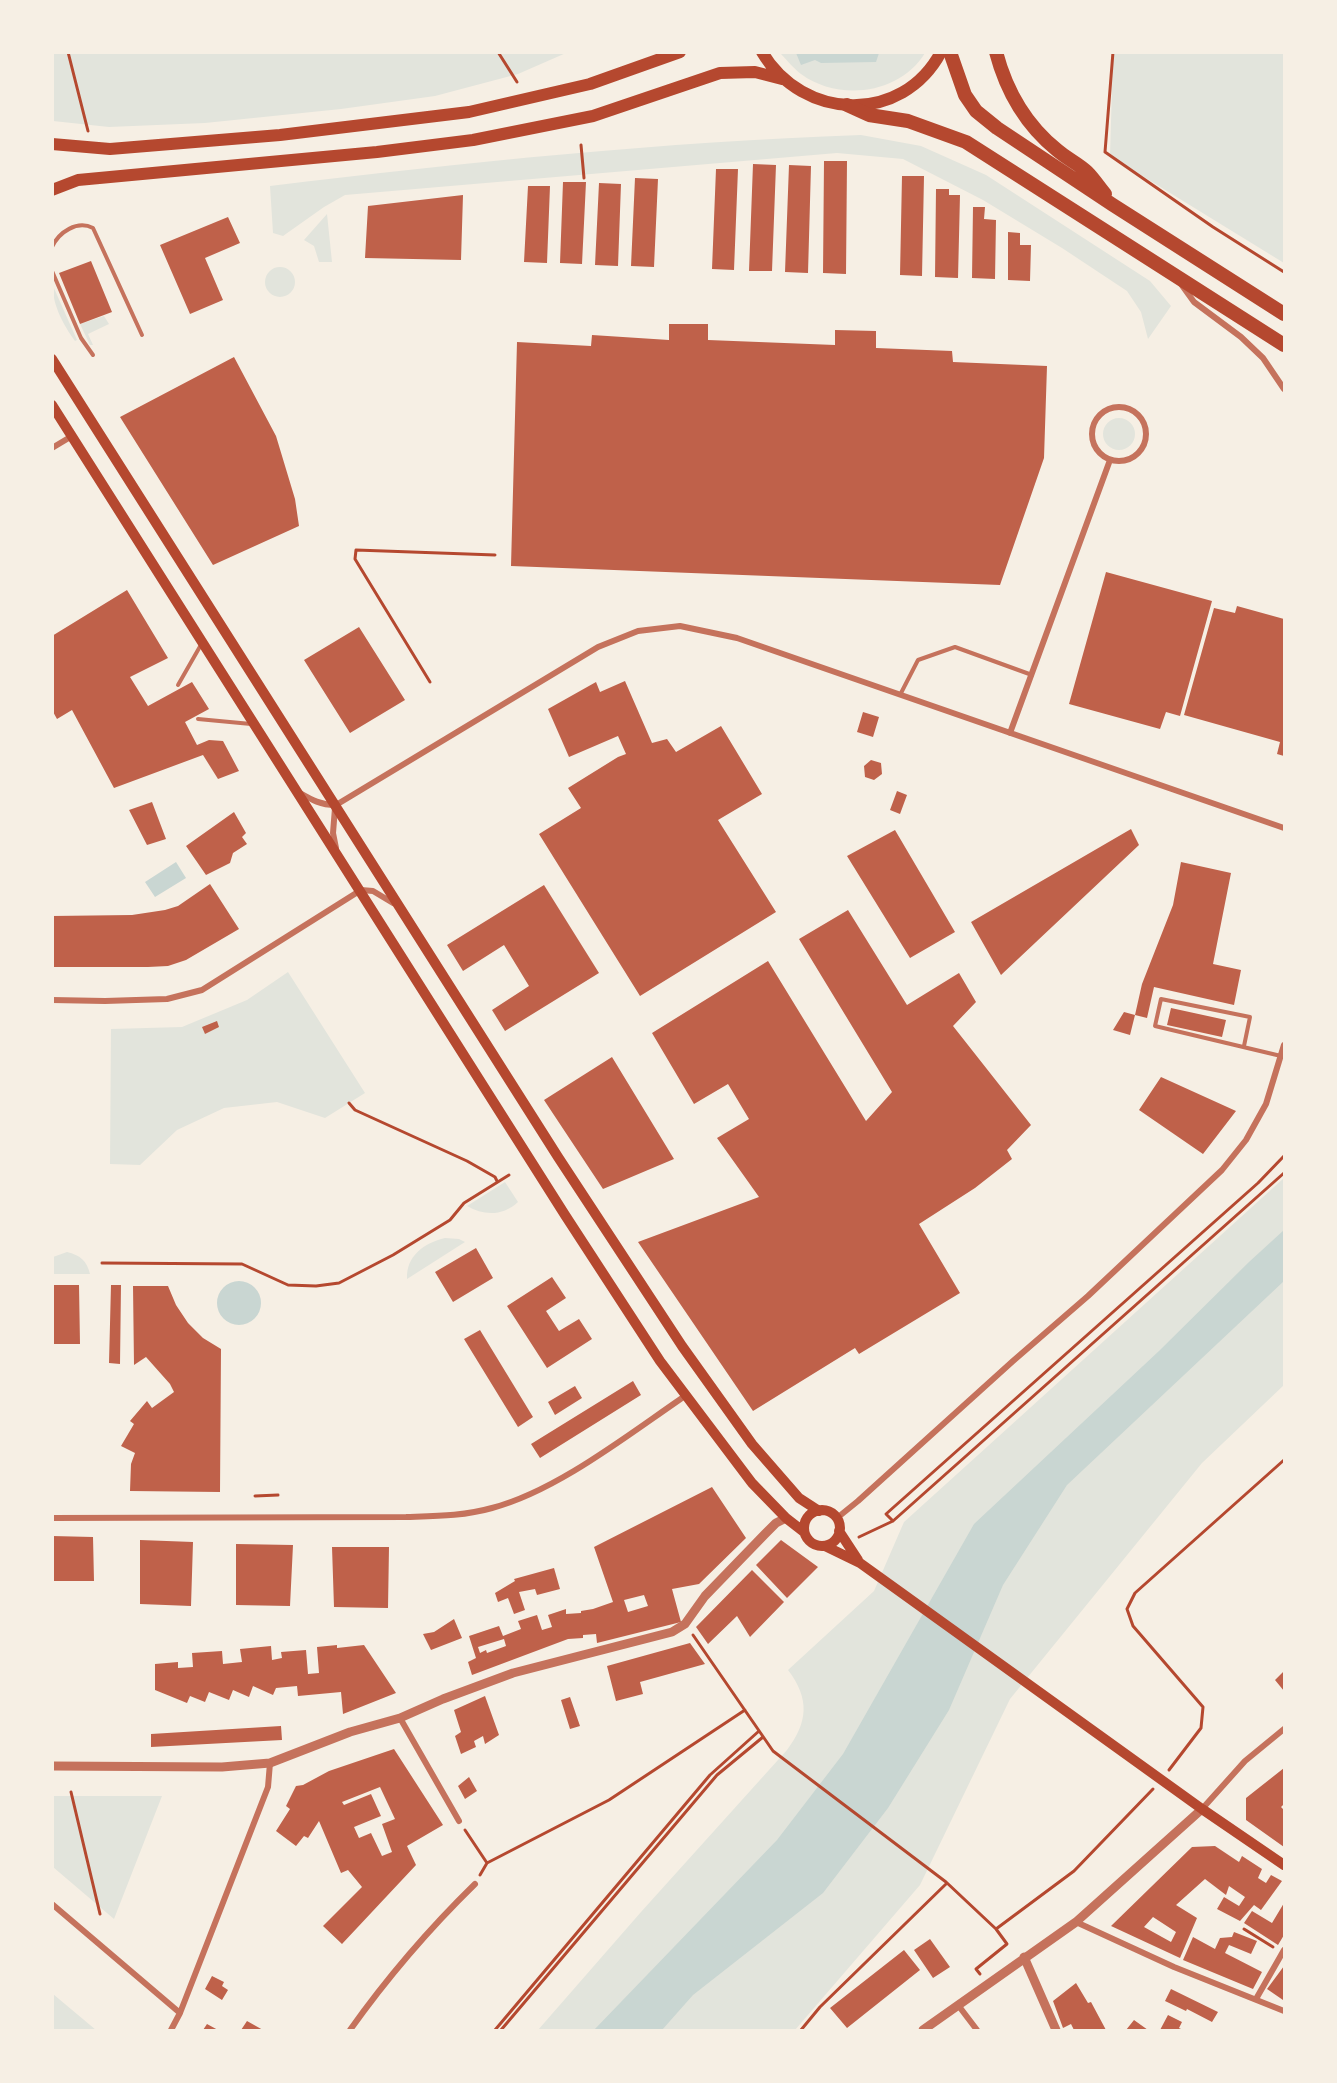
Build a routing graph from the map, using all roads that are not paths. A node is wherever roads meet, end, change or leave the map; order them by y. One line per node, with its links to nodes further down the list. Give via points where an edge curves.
1 (680, 52): 8 (highway, via 590,84 469,112 280,135 111,149)
2 (762, 52): 6 (highway)
3 (941, 52): 7 (highway, via 924,76 901,94 876,103)
4 (950, 52): 10 (highway, via 965,94 976,111)
5 (996, 52): 10 (highway, via 1008,87 1024,115 1057,151 1087,171)
6 (782, 79): 7 (highway, via 811,97); 9 (highway, via 755,72 720,73 593,116 473,140 78,180)
7 (847, 105): 13 (highway, via 869,115 908,121 966,142)
8 (52, 144)
9 (52, 190)
10 (1113, 205): 14 (highway)
11 (52, 247): 15 (lane, via 70,228 93,228)
12 (52, 271): 17 (lane, via 81,338)
13 (1174, 274): 16 (highway); 19 (street, via 1194,302 1263,358)
14 (1284, 314)
15 (142, 335)
16 (1284, 345)
17 (93, 355)
18 (52, 359): 32 (main road)
19 (1284, 389)
20 (52, 405): 21 (main road)
21 (72, 436): 22 (street); 24 (main road)
22 (52, 448)
23 (1110, 460): 23 (street, via 1129,459 1142,448 1146,430 1143,421 1129,409 1104,411 1093,425 1096,450); 25 (street)
24 (202, 643): 26 (lane); 29 (main road)
25 (1032, 675): 27 (lane, via 955,646 918,660); 30 (street)
26 (178, 685)
27 (900, 695): 30 (street); 32 (street, via 737,638 680,626 638,631 598,647)
28 (198, 719): 29 (lane)
29 (254, 724): 31 (main road)
30 (1010, 733): 33 (street)
31 (297, 791): 32 (street, via 313,801); 34 (main road)
32 (336, 804): 34 (street, via 333,833); 36 (main road)
33 (1284, 828)
34 (338, 853): 35 (main road)
35 (361, 890): 36 (street, via 386,897); 37 (street, via 202,990 167,999); 41 (main road)
36 (403, 911): 42 (main road, via 682,1346 752,1444 799,1498)
37 (52, 1000)
38 (1244, 1046): 38 (lane, via 1250,1017 1161,999 1155,1026); 40 (lane)
39 (1284, 1046): 40 (street)
40 (1282, 1057): 45 (street, via 1266,1104 1246,1140 1222,1170 1088,1296)
41 (685, 1396): 43 (street, via 564,1477 493,1508 406,1517); 44 (main road, via 752,1483)
42 (819, 1511): 45 (main road); 47 (main road, via 809,1516)
43 (52, 1518)
44 (786, 1518): 47 (main road); 50 (street, via 770,1528 705,1596 685,1624 672,1632 513,1673)
45 (837, 1518): 46 (main road)
46 (839, 1531): 48 (main road, via 834,1541); 49 (main road)
47 (804, 1532): 48 (main road, via 814,1544)
48 (825, 1546): 49 (main road)
49 (860, 1563): 54 (main road)
50 (400, 1718): 52 (street, via 350,1732); 55 (street)
51 (1284, 1729): 54 (street, via 1245,1761)
52 (270, 1763): 53 (street, via 222,1767); 65 (street, via 268,1787)
53 (52, 1766)
54 (1202, 1809): 56 (main road); 59 (street)
55 (459, 1821)
56 (1284, 1865)
57 (475, 1884): 67 (street, via 436,1921)
58 (52, 1904): 65 (street)
59 (1076, 1922): 61 (street); 62 (street)
60 (1283, 1951): 62 (street)
61 (1024, 1958): 63 (street); 70 (street)
62 (1256, 1999): 64 (street)
63 (958, 2005): 68 (street); 69 (street)
64 (1284, 2011)
65 (180, 2013): 66 (street)
66 (171, 2031)
67 (350, 2031)
68 (923, 2031)
69 (977, 2031)
70 (1056, 2031)

